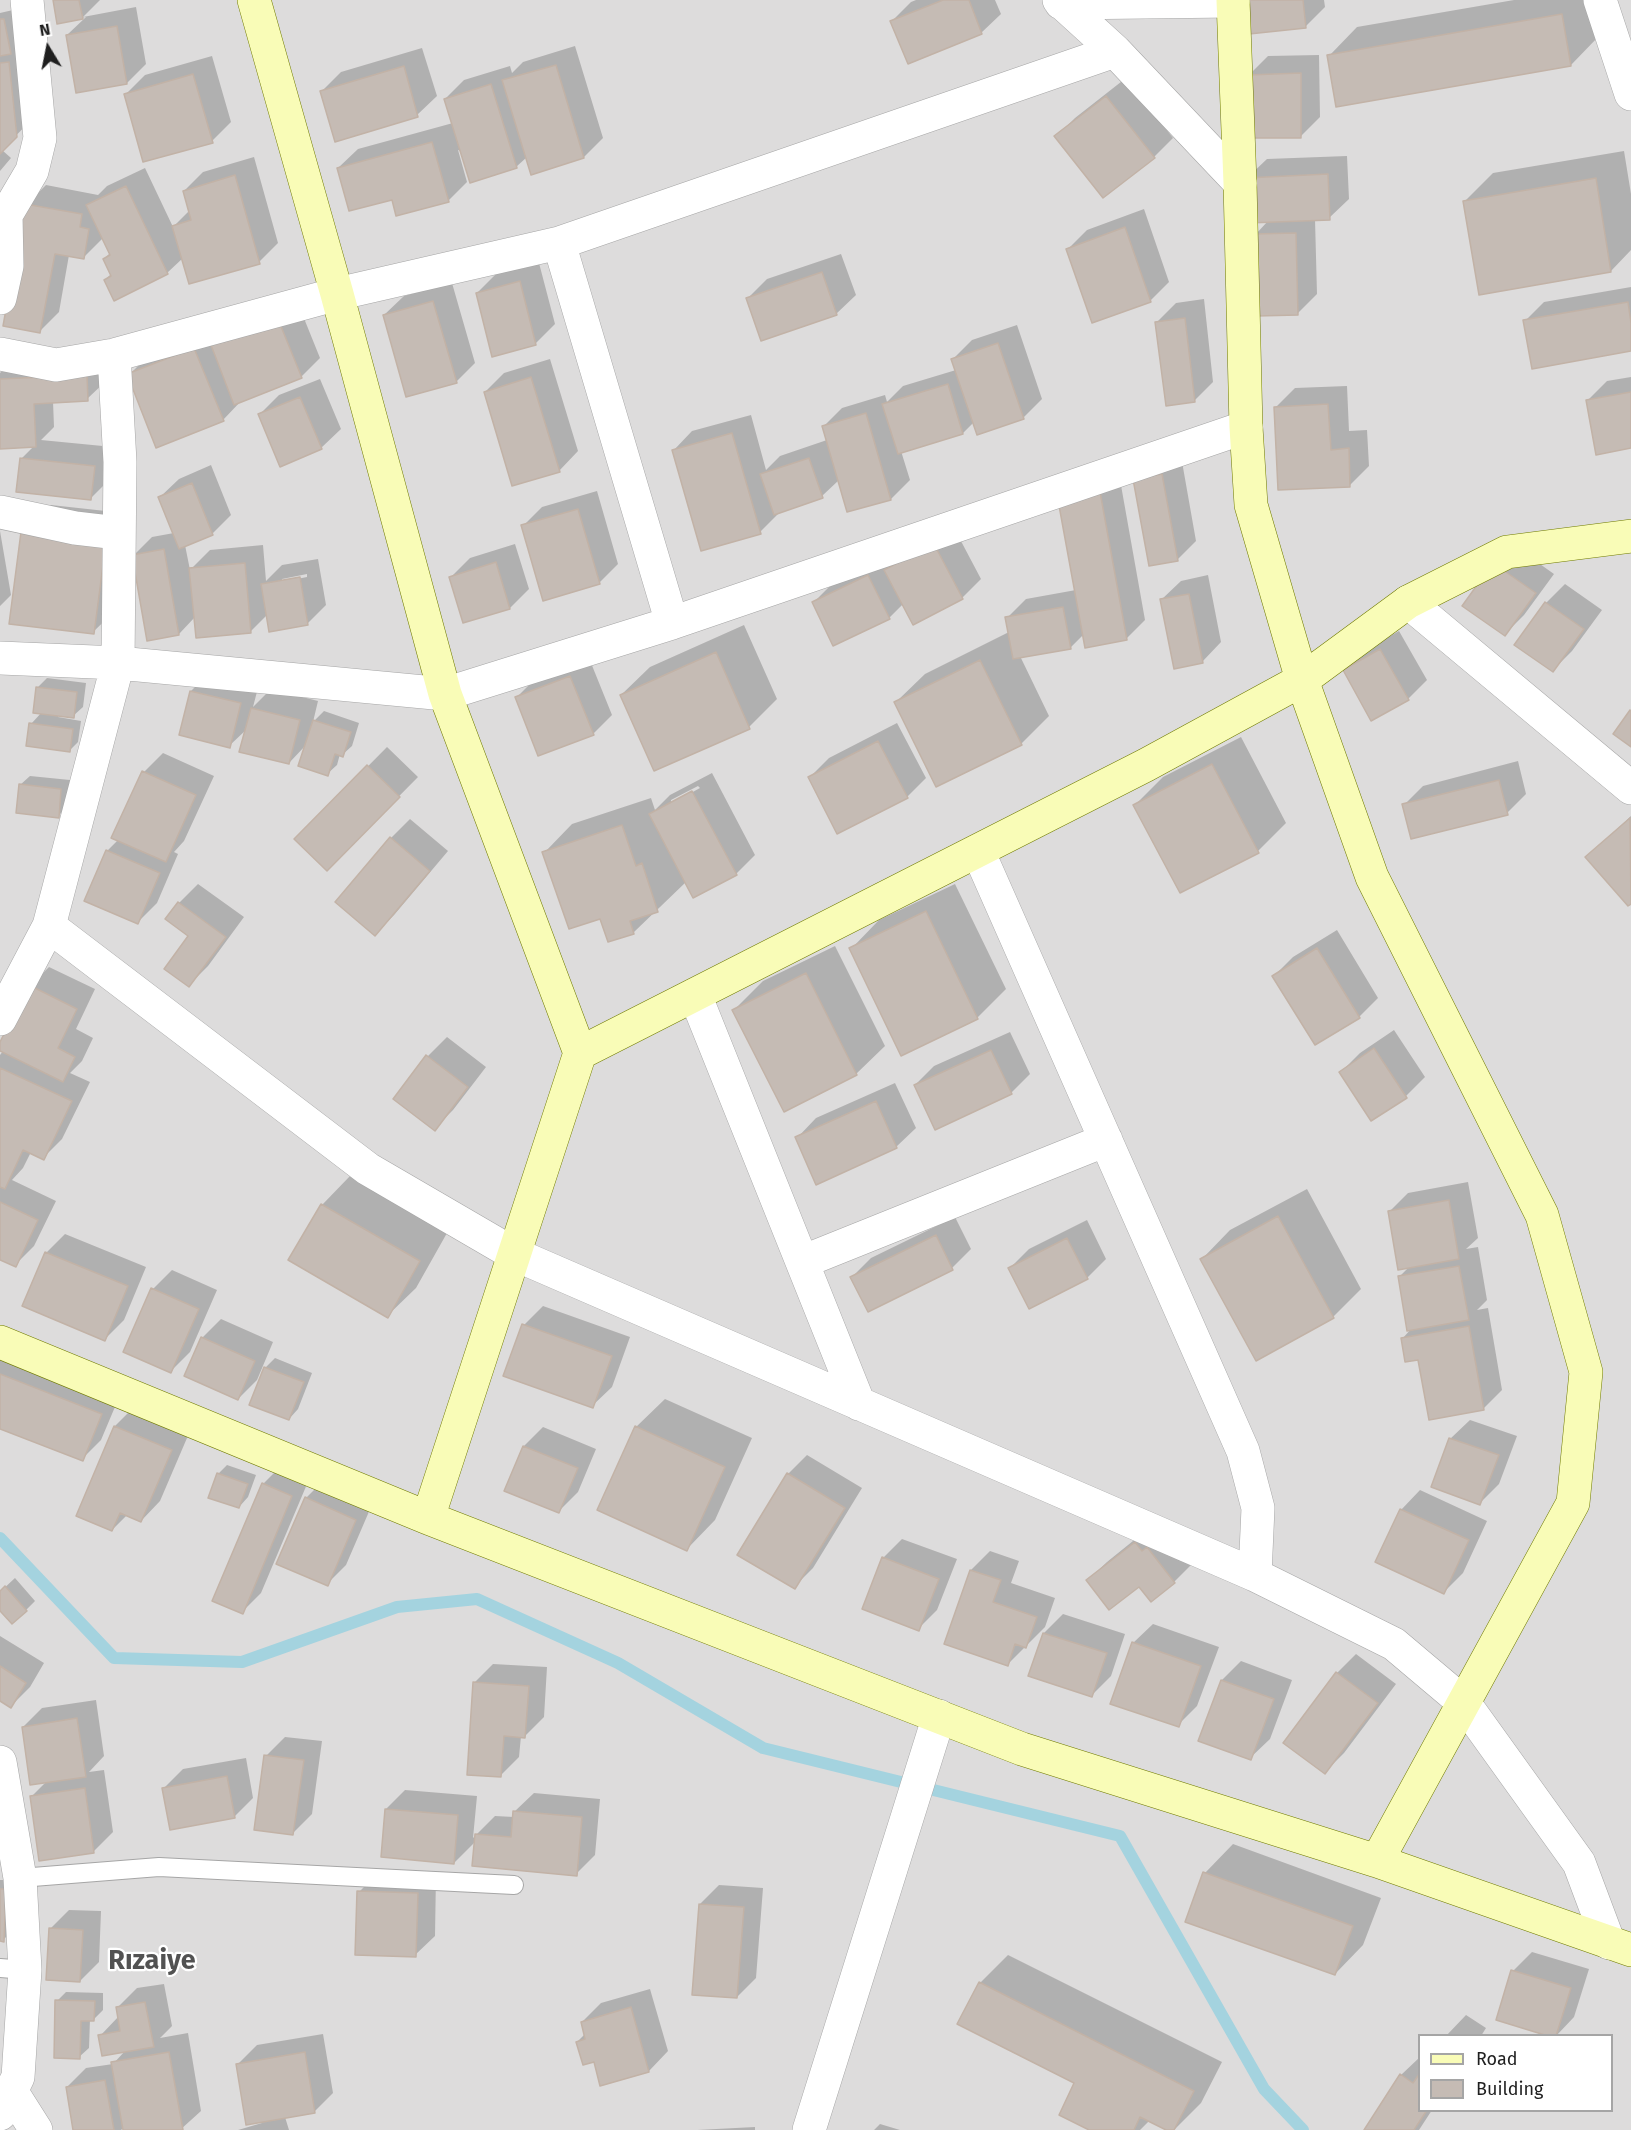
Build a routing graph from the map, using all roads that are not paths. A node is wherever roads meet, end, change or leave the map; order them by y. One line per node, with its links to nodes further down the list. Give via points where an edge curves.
1 (27, 0): 11 (street, via 40,138 32,171 6,215 7,266)
2 (254, 0): 10 (street)
3 (1233, 0): 5 (street); 8 (street)
4 (1600, 0): 7 (street)
5 (1060, 1): 6 (street)
6 (1115, 51): 8 (street); 9 (street)
7 (1631, 94)
8 (1240, 183): 14 (street)
9 (559, 243): 10 (street); 19 (street)
10 (337, 294): 13 (street); 23 (street)
11 (0, 298)
12 (0, 354): 13 (street, via 56,365)
13 (114, 355): 16 (street, via 120,462)
14 (1246, 427): 19 (street); 22 (street, via 1251,505)
15 (0, 512): 16 (street)
16 (118, 533): 21 (street)
17 (1631, 536): 18 (street, via 1507,552)
18 (1408, 602): 22 (street); 24 (street)
19 (672, 623): 23 (street)
20 (0, 658): 21 (street)
21 (118, 663): 23 (street); 26 (street)
22 (1302, 680): 25 (street); 37 (street, via 1372,877 1542,1215 1586,1372 1573,1503)
23 (445, 694): 29 (street)
24 (1631, 788)
25 (978, 850): 27 (street); 30 (street)
26 (49, 926): 28 (street); 31 (street, via 368,1169)
27 (695, 995): 29 (street); 32 (street)
28 (0, 1019)
29 (580, 1053): 31 (street)
30 (1106, 1140): 32 (street); 36 (street, via 1243,1450 1258,1508)
31 (514, 1254): 34 (street); 35 (street)
32 (802, 1262): 34 (street)
33 (0, 1342): 35 (street)
34 (859, 1404): 36 (street)
35 (428, 1518): 38 (street)
36 (1255, 1575): 37 (street, via 1394,1644)
37 (1464, 1703): 40 (street); 43 (street, via 1579,1863)
38 (939, 1716): 40 (street, via 1022,1749); 47 (street)
39 (0, 1762): 41 (street)
40 (1377, 1861): 43 (street)
41 (20, 1878): 42 (lane, via 159,1867); 44 (street)
42 (514, 1885)
43 (1620, 1947)
44 (13, 1969): 45 (street, via 18,2077)
45 (5, 2101): 46 (street)
46 (36, 2130)
47 (809, 2130)

